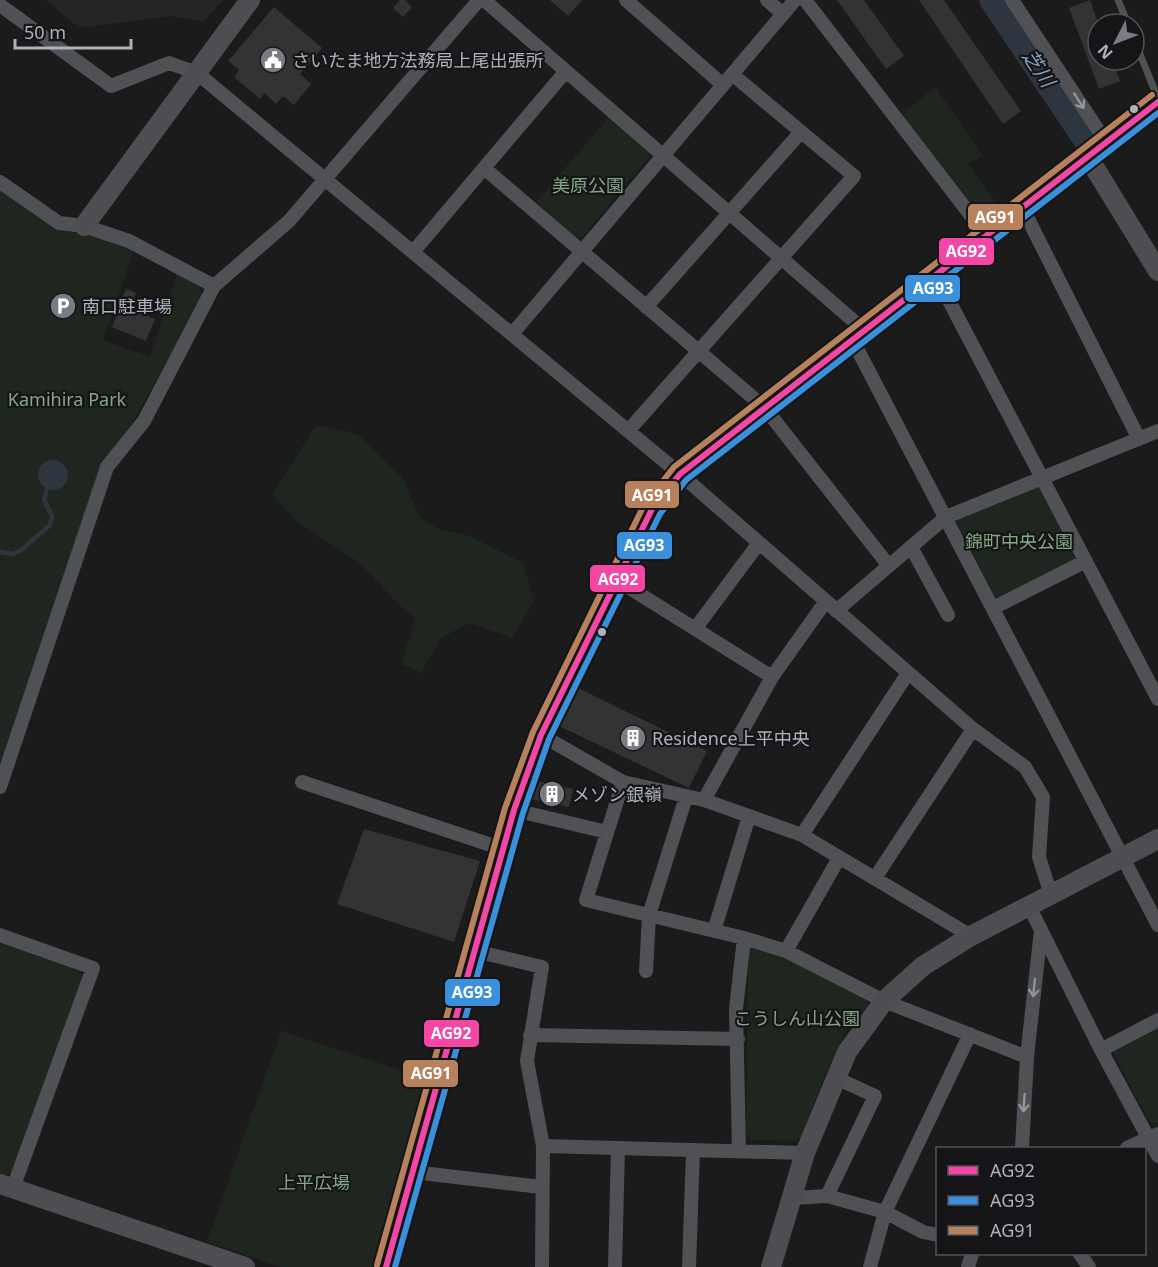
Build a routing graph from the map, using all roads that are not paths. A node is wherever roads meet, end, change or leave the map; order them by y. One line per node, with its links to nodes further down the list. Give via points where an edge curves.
1 (250, 0): 13 (street)
2 (479, 0): 21 (street)
3 (484, 0): 12 (street)
4 (626, 0): 14 (street)
5 (767, 0): 10 (street)
6 (795, 0): 10 (street)
7 (805, 0): 26 (street)
8 (1012, 0): 17 (street, one-way to 17)
9 (0, 5): 13 (street, via 111,86 169,63)
10 (783, 14): 14 (street)
11 (1146, 70): 15 (lane)
12 (566, 71): 18 (street); 20 (street)
13 (197, 73): 21 (street); 25 (street)
14 (727, 79): 16 (street); 18 (street)
15 (1158, 101): 17 (street)
16 (801, 132): 24 (street); 29 (street, via 854,176)
17 (1106, 142): 19 (street)
18 (663, 155): 24 (street); 28 (street)
19 (1088, 157): 23 (street); 30 (street)
20 (484, 168): 27 (street); 28 (street)
21 (326, 180): 27 (street); 32 (street, via 289,221)
22 (0, 182): 25 (street, via 59,223)
23 (1022, 207): 26 (street); 40 (street)
24 (729, 213): 29 (street); 33 (street)
25 (84, 226): 32 (street, via 129,241)
26 (986, 235): 31 (street)
27 (413, 252): 34 (street)
28 (582, 252): 33 (street); 34 (street)
29 (782, 258): 35 (street); 36 (street)
30 (1158, 272)
31 (935, 274): 35 (street); 42 (street)
32 (214, 286): 60 (street, via 144,421 107,467)
33 (646, 307): 36 (street)
34 (512, 334): 38 (street)
35 (858, 334): 37 (street); 43 (street)
36 (699, 352): 37 (street); 38 (street)
37 (764, 407): 41 (street); 47 (street)
38 (628, 431): 41 (street)
39 (1158, 431): 40 (street)
40 (1139, 439): 42 (street)
41 (680, 474): 44 (street); 48 (street, via 652,509)
42 (1042, 478): 43 (street); 46 (street)
43 (946, 517): 45 (street); 50 (street)
44 (759, 543): 49 (street); 52 (street)
45 (911, 548): 47 (street); 51 (street)
46 (1086, 561): 50 (street); 55 (street)
47 (889, 566): 49 (street)
48 (617, 580): 52 (street); 57 (street)
49 (831, 606): 53 (street); 54 (street)
50 (993, 608): 69 (street)
51 (948, 615)
52 (695, 629): 54 (street)
53 (908, 673): 56 (street); 66 (street)
54 (772, 677): 62 (street)
55 (1158, 699)
56 (973, 729): 71 (street); 72 (street, via 1025,767 1043,797 1039,857)
57 (541, 735): 59 (street); 63 (street)
58 (302, 782): 68 (street)
59 (623, 782): 61 (street); 65 (street)
60 (0, 787)
61 (686, 797): 62 (street); 74 (street)
62 (704, 800): 64 (street)
63 (514, 810): 65 (street); 68 (street)
64 (749, 816): 66 (street); 77 (street)
65 (607, 832): 74 (street, via 586,900)
66 (802, 835): 70 (street)
67 (1158, 838): 69 (street)
68 (503, 849): 81 (street)
69 (1123, 857): 72 (street); 75 (street)
70 (838, 858): 71 (street); 82 (street)
71 (875, 878): 79 (street)
72 (1051, 895): 73 (street)
73 (1029, 906): 76 (street); 79 (street)
74 (649, 915): 77 (street); 83 (street)
75 (1158, 925)
76 (1041, 929): 89 (street); 90 (street, one-way to 90)
77 (714, 932): 80 (street)
78 (0, 935): 102 (street, via 93,968)
79 (971, 936): 84 (street, via 923,966)
80 (744, 938): 82 (street); 88 (street, via 736,1009)
81 (475, 951): 87 (street, via 542,967); 101 (street)
82 (786, 951): 84 (street)
83 (646, 971)
84 (884, 1001): 86 (street); 91 (street, via 846,1052)
85 (1158, 1020): 89 (street)
86 (970, 1034): 90 (street); 106 (street)
87 (530, 1035): 88 (street); 93 (street, via 527,1061)
88 (738, 1039): 98 (street)
89 (1101, 1050): 92 (street)
90 (1027, 1057): 94 (street, one-way to 94)
91 (836, 1078): 99 (street); 104 (street, via 875,1096)
92 (1153, 1136): 95 (street); 100 (street)
93 (543, 1146): 96 (street); 103 (street)
94 (1022, 1147)
95 (1131, 1147)
96 (618, 1148): 97 (street); 111 (street)
97 (693, 1150): 98 (street); 112 (street)
98 (739, 1151): 99 (street)
99 (805, 1153): 105 (street)
100 (1158, 1156)
101 (412, 1172): 103 (street); 109 (street)
102 (7, 1186): 108 (street)
103 (541, 1187): 110 (street)
104 (827, 1196): 105 (street); 106 (street)
105 (792, 1198): 113 (street)
106 (885, 1212): 107 (street); 114 (street)
107 (936, 1235)
108 (245, 1267)
109 (386, 1267)
110 (542, 1267)
111 (615, 1267)
112 (688, 1267)
113 (771, 1267)
114 (870, 1267)

